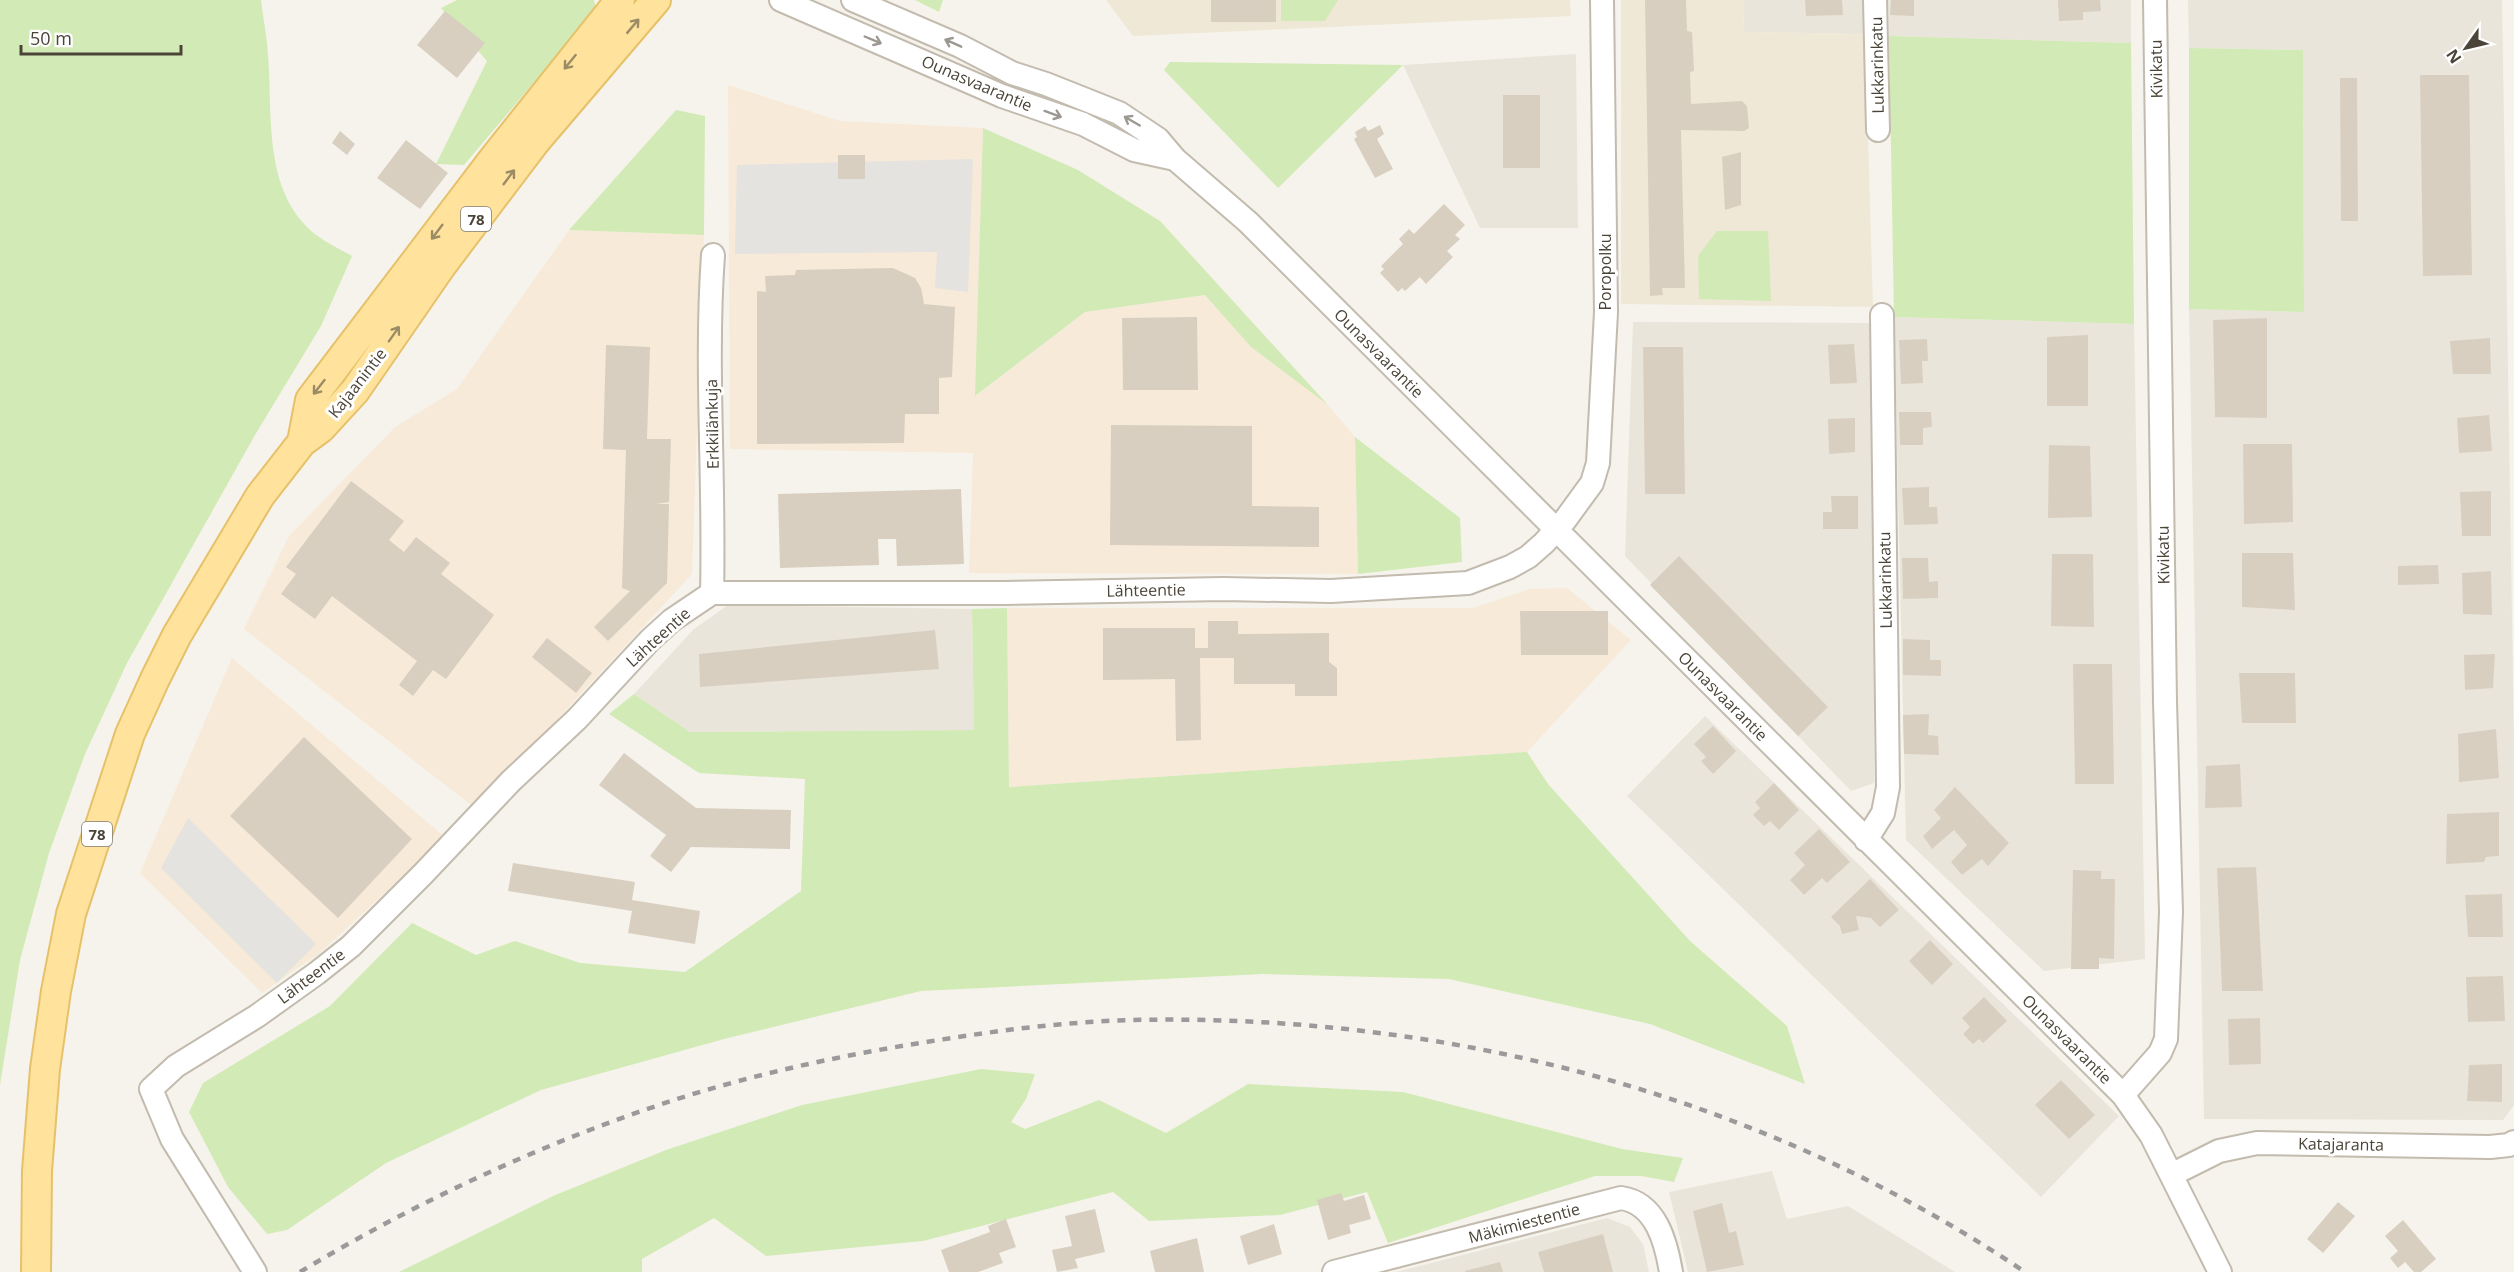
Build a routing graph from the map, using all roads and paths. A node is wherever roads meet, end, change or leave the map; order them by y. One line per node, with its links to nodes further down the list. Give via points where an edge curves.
1 (656, 0): 12 (main road, Kajaanintie / 78, one-way to 1, via 321,428 355,391 442,265 535,142)
2 (781, 0): 9 (street, Ounasvaarantie, one-way to 9, via 1002,96 1083,124 1134,150)
3 (853, 0): 9 (street, Ounasvaarantie, one-way to 3, via 1158,139 1119,113 1012,73)
4 (1602, 0): 13 (street, Poropolku, via 1606,312 1598,463 1592,483)
5 (1875, 0): 8 (street, Lukkarinkatu)
6 (2155, 0): 16 (street, Kivikatu, via 2171,922 2166,1039 2160,1053)
7 (617, 2): 12 (main road, Kajaanintie / 78, one-way to 12, via 310,400)
8 (1878, 130)
9 (1175, 159): 13 (street, Ounasvaarantie, via 1248,222)
10 (713, 255): 14 (street, Erkkilänkuja)
11 (1882, 315): 15 (street, Lukkarinkatu, via 1888,787 1883,813)
12 (302, 442): 19 (main road, 78, via 261,496 177,635 130,734 71,914 45,1069 37,1171)
13 (1555, 530): 14 (street, Lähteentie, via 1528,557 1510,567 1468,583 1443,585 1331,591); 15 (street, Ounasvaarantie)
14 (712, 592): 20 (street, Lähteentie, via 650,640 351,946 257,1016 176,1066 151,1089 172,1139)
15 (1866, 840): 16 (street, Ounasvaarantie)
16 (2124, 1095): 18 (street, Ounasvaarantie)
17 (2514, 1142): 18 (street, Katajaranta, via 2490,1147 2258,1143 2219,1151)
18 (2173, 1174): 23 (street, Ounasvaarantie)
19 (36, 1272)
20 (255, 1272)
21 (1334, 1272): 22 (street, Mäkimiestentie, via 1621,1198 1632,1199 1650,1214 1661,1233)
22 (1671, 1272)
23 (2220, 1272)

